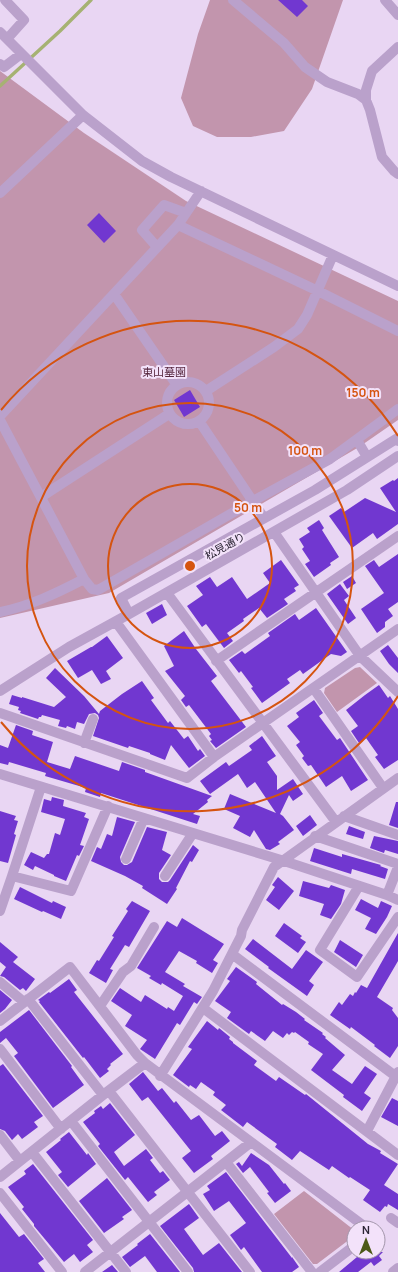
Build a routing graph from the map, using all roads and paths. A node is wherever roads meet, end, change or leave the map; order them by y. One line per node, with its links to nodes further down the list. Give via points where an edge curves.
1 (5, 0): 5 (street, via 24,20)
2 (233, 0): 9 (street, via 284,43 305,67 327,82 358,94)
3 (385, 0): 4 (street)
4 (398, 15)
5 (3, 35): 7 (street)
6 (398, 47): 9 (street, via 372,71 366,90)
7 (21, 54): 8 (street); 10 (street)
8 (1, 68)
9 (366, 100): 11 (street, via 382,157)
10 (82, 115): 12 (street, via 142,161); 13 (street)
11 (398, 174)
12 (201, 191): 14 (street); 17 (street)
13 (0, 193)
14 (186, 213): 15 (street); 16 (street, via 164,205 146,225 142,230)
15 (178, 225): 16 (street); 19 (street)
16 (157, 247): 20 (street)
17 (333, 255): 18 (street); 19 (street)
18 (398, 286)
19 (318, 291): 21 (street); 23 (street, via 298,329)
20 (114, 294): 22 (street); 26 (street)
21 (398, 331)
22 (176, 384): 23 (street, via 189,381 202,386); 25 (street, via 166,402)
23 (206, 391): 28 (street, via 209,397 208,411)
24 (398, 409): 29 (street)
25 (169, 414): 28 (street, via 180,423 193,424); 34 (street)
26 (0, 416)
27 (0, 420): 34 (street)
28 (199, 421): 35 (street)
29 (357, 440): 32 (street); 35 (street, via 330,459)
30 (398, 441): 32 (street, via 396,438)
31 (398, 456): 36 (street, 松見通り)
32 (367, 457): 33 (street)
33 (315, 490): 36 (street); 37 (street)
34 (41, 497): 44 (street)
35 (253, 501): 37 (street); 41 (street)
36 (324, 503): 38 (street, 松見通り)
37 (264, 518): 40 (street)
38 (274, 532): 42 (street, 松見通り); 46 (street)
39 (398, 536): 46 (street)
40 (224, 540): 42 (street); 43 (street)
41 (173, 548): 43 (street); 45 (street)
42 (233, 555): 47 (street, 松見通り)
43 (182, 563): 48 (street)
44 (84, 579): 45 (street, via 92,589 98,590); 49 (street, via 24,606)
45 (112, 583): 48 (street)
46 (316, 592): 53 (street); 54 (street)
47 (167, 593): 50 (street, 松見通り); 54 (street)
48 (121, 598): 50 (street)
49 (0, 612)
50 (129, 614): 51 (street, 松見通り)
51 (116, 622): 56 (street, 松見通り, via 56,655); 62 (street)
52 (398, 629): 53 (street)
53 (360, 656): 55 (street); 57 (street)
54 (216, 660): 60 (street)
55 (314, 689): 60 (street); 66 (street)
56 (0, 691)
57 (398, 692)
58 (0, 713): 61 (street)
59 (93, 719): 61 (street)
60 (262, 723): 62 (street); 69 (street)
61 (84, 743): 62 (street, via 187,778)
62 (214, 757)
63 (0, 774): 65 (street)
64 (398, 778): 66 (street)
65 (41, 787): 67 (street); 77 (street)
66 (383, 788): 69 (street)
67 (108, 806): 68 (street); 77 (street, via 71,892)
68 (144, 818): 70 (street); 73 (street)
69 (340, 819): 71 (street); 72 (street)
70 (193, 833): 74 (street); 78 (street)
71 (398, 835)
72 (315, 836): 74 (street); 75 (street)
73 (126, 859)
74 (282, 860): 79 (street); 85 (street, via 274,867)
75 (398, 864)
76 (398, 867): 80 (street)
77 (12, 876): 82 (street)
78 (165, 876)
79 (359, 886): 80 (street); 83 (street, via 320,950 357,977)
80 (387, 895): 81 (street)
81 (398, 900)
82 (0, 911)
83 (398, 917)
84 (154, 927): 88 (street, via 131,966 123,972)
85 (232, 954): 89 (street); 94 (street)
86 (0, 982): 87 (street)
87 (26, 1001): 88 (street, via 70,967); 90 (street); 95 (street)
88 (100, 1006): 92 (street)
89 (203, 1008): 93 (street); 98 (street)
90 (0, 1021)
91 (0, 1049): 97 (street)
92 (145, 1063): 93 (street); 95 (street)
93 (160, 1076): 100 (street)
94 (397, 1076): 98 (street)
95 (106, 1093): 96 (street); 106 (street)
96 (71, 1121): 97 (street); 109 (street)
97 (62, 1129): 101 (street)
98 (367, 1131): 102 (street)
99 (0, 1134): 103 (street)
100 (250, 1143): 104 (street); 108 (street)
101 (32, 1152): 103 (street); 110 (street)
102 (398, 1155)
103 (20, 1161): 105 (street)
104 (226, 1162): 106 (street); 118 (street)
105 (0, 1177)
106 (188, 1192): 109 (street); 117 (street)
107 (0, 1193): 113 (street)
108 (356, 1220)
109 (149, 1222): 110 (street); 116 (street)
110 (110, 1252): 114 (street); 115 (street)
111 (346, 1252): 119 (street)
112 (398, 1268): 120 (street)
113 (62, 1272)
114 (85, 1272)
115 (126, 1272)
116 (188, 1272)
117 (250, 1272)
118 (312, 1272)
119 (320, 1272)
120 (393, 1272)

